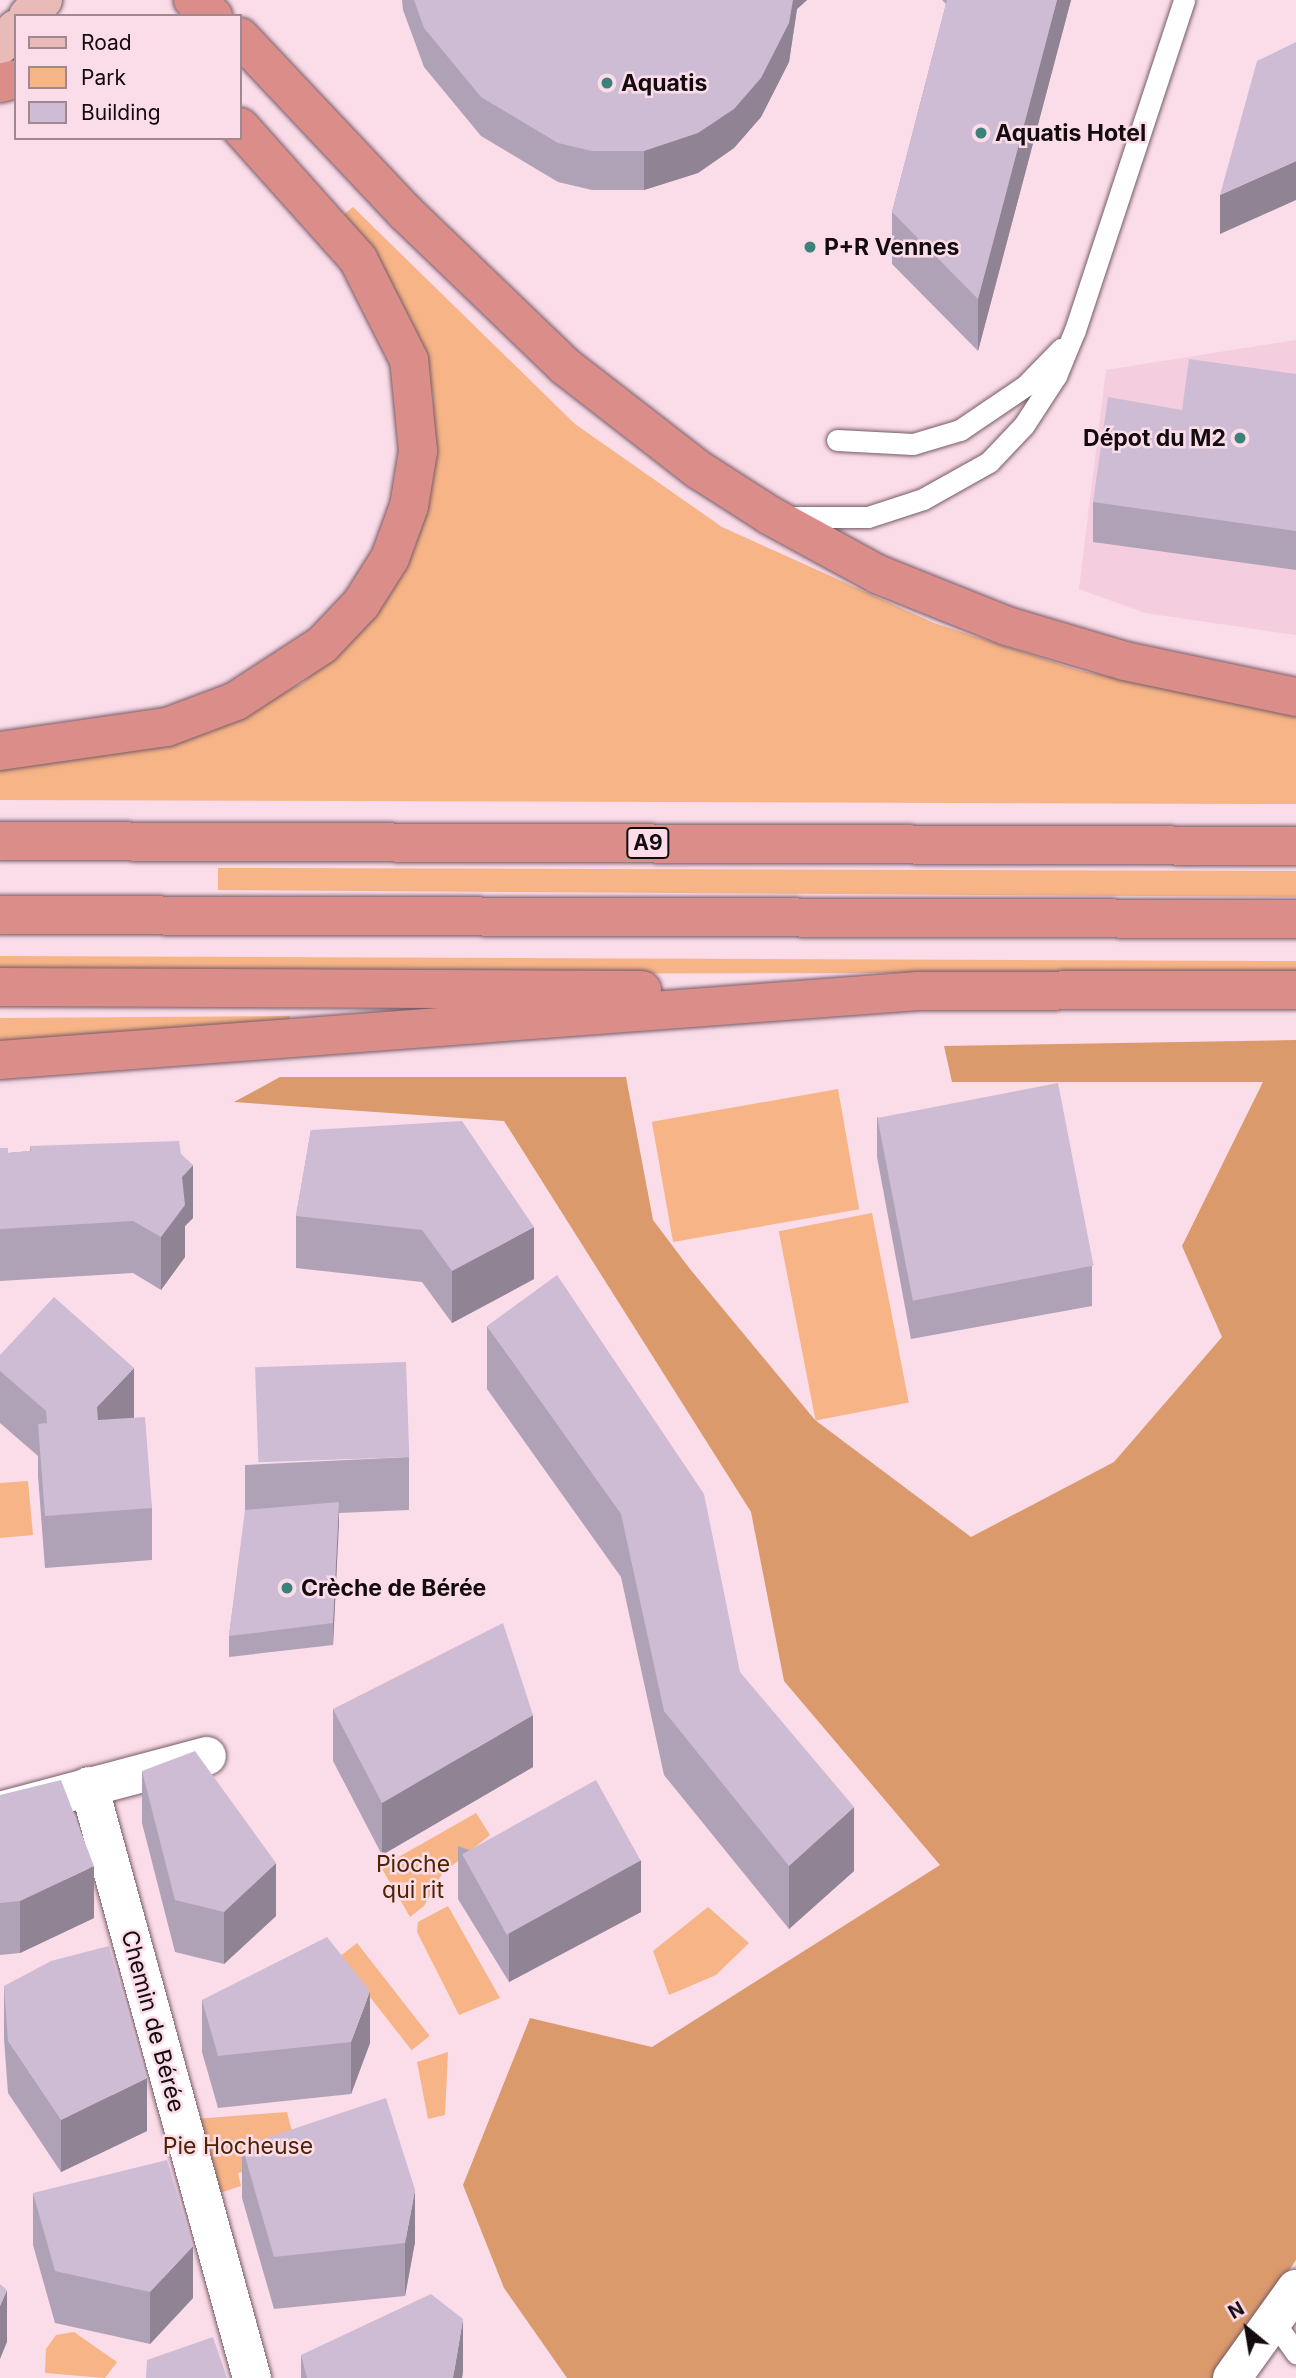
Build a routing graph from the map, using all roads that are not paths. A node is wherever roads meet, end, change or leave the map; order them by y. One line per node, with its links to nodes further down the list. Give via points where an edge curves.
1 (43, 0): 5 (main road)
2 (193, 0): 6 (highway)
3 (1174, 0): 10 (lane)
4 (1184, 0): 10 (lane)
5 (30, 14)
6 (210, 14)
7 (14, 31): 9 (main road)
8 (242, 39): 14 (highway, via 406,213 566,367 699,470)
9 (0, 46)
10 (1161, 67): 12 (lane)
11 (242, 129): 16 (highway, via 358,258 409,360 418,451 409,506 390,558 361,604 322,645 236,701 154,730)
12 (1075, 330): 13 (lane, via 1025,386 960,430 913,444); 14 (lane, via 1030,416 971,474 868,517)
13 (837, 440)
14 (769, 514): 15 (highway, via 877,574 1007,626 1125,661)
15 (1296, 697)
16 (0, 751)
17 (0, 841): 18 (highway, A9)
18 (1296, 846)
19 (0, 915): 20 (highway)
20 (1296, 919)
21 (0, 987): 23 (highway)
22 (1296, 990): 23 (highway)
23 (918, 991): 24 (highway)
24 (0, 1060)
25 (207, 1756): 26 (street)
26 (89, 1786): 27 (street); 31 (street, Chemin de Bérée)
27 (0, 1811)
28 (1296, 2289): 29 (street)
29 (1272, 2319): 30 (lane); 32 (street)
30 (1296, 2353)
31 (252, 2378)
32 (1233, 2378)

